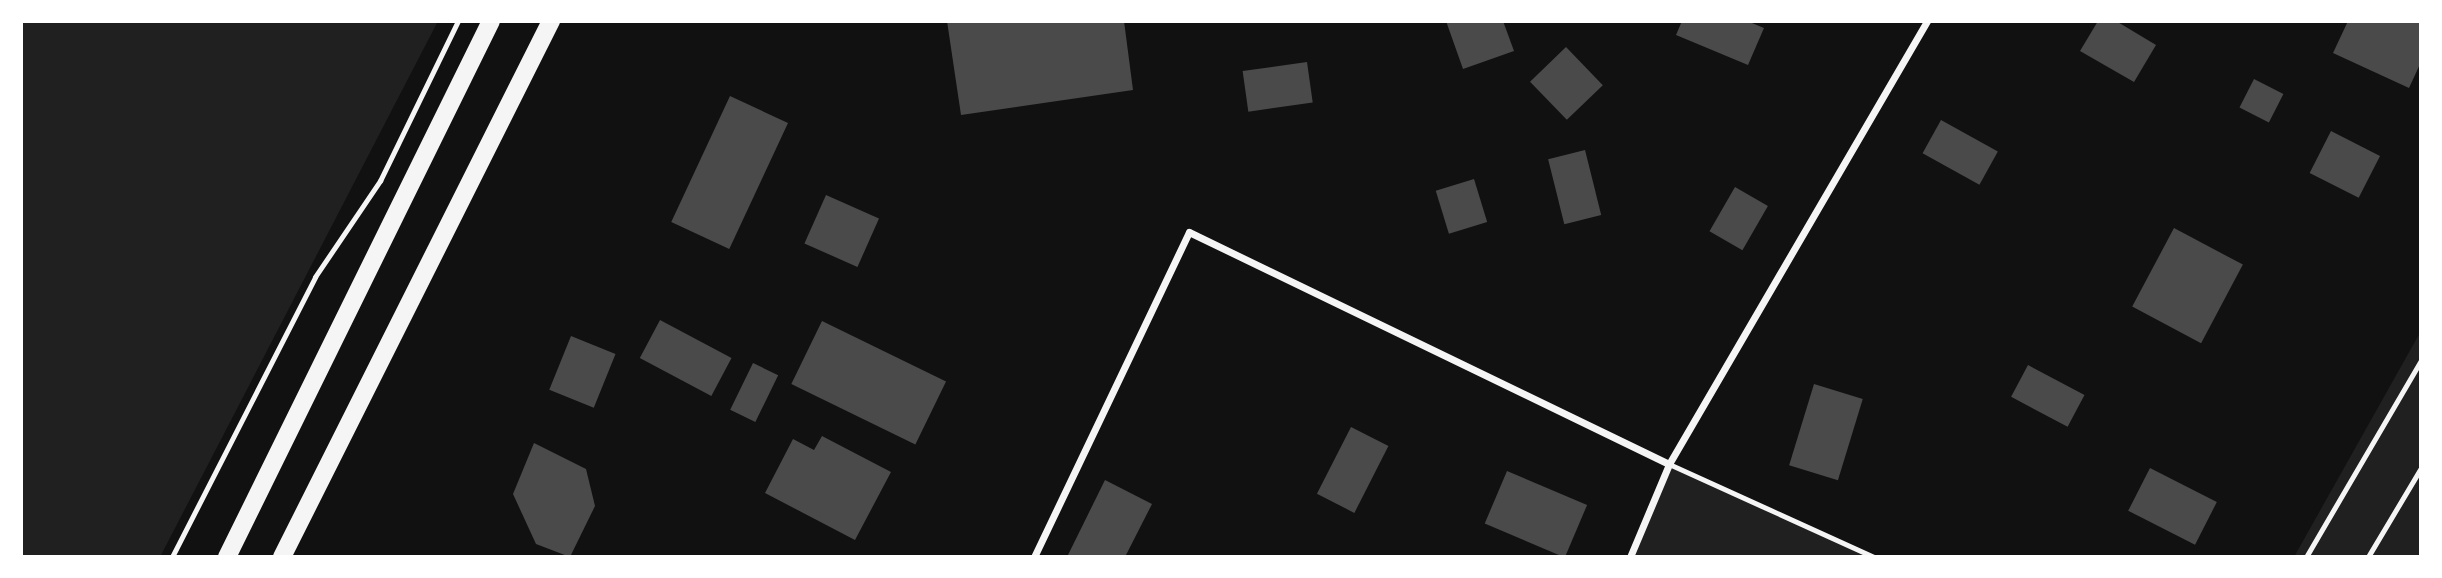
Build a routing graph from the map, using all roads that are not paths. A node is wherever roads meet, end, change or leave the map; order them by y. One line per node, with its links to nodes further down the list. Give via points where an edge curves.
1 (491, 21): 6 (main road)
2 (551, 21): 7 (main road)
3 (1927, 21): 5 (street)
4 (2421, 360): 11 (lane)
5 (1669, 464): 8 (street, via 1188,232); 9 (street); 10 (lane)
6 (226, 557)
7 (282, 557)
8 (1034, 557)
9 (1630, 557)
10 (1874, 557)
11 (2306, 557)

